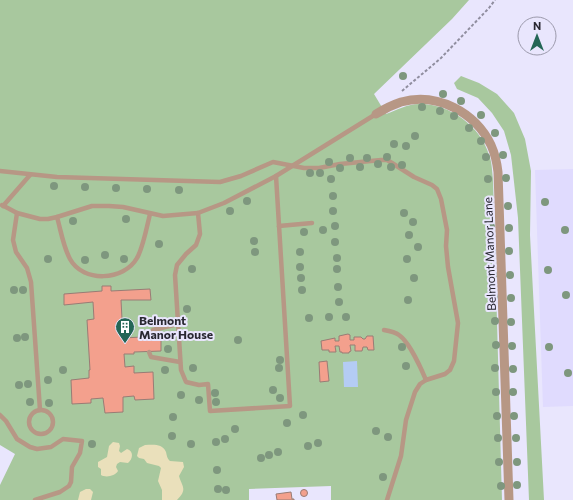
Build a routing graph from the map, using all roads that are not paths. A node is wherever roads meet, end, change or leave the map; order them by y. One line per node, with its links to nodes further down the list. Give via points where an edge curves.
1 (376, 114): 2 (lane); 23 (street, Belmont Manor Lane, via 402,102 442,102 454,107 476,123 492,146 498,172)
2 (292, 166): 4 (lane, via 273,162 242,176 220,182); 5 (lane); 18 (lane, via 319,168 387,160 437,189 447,230 446,246 458,323 454,361 450,370)
3 (0, 171): 4 (lane)
4 (30, 175): 6 (lane)
5 (276, 176): 8 (lane, via 224,203); 12 (lane)
6 (2, 205): 7 (lane)
7 (17, 213): 10 (lane, via 40,219); 19 (lane, via 13,240 31,282)
8 (198, 213): 9 (lane, via 173,216); 13 (lane, via 200,234 196,245 177,265 175,275)
9 (150, 214): 10 (lane, via 123,206 92,206); 10 (lane, via 137,258 124,271 102,276 90,275 70,259)
10 (58, 217)
11 (312, 223): 12 (lane)
12 (279, 226): 17 (lane, via 290,406 210,411 208,384 186,382)
13 (178, 324): 15 (lane, via 153,330); 17 (lane)
14 (384, 330): 18 (lane, via 392,331 403,339)
15 (148, 337)
16 (148, 352): 17 (lane, via 151,357)
17 (180, 362)
18 (426, 380): 22 (lane, via 420,384 411,404 404,429 401,456)
19 (40, 410): 19 (lane, via 32,414 29,424 33,431 42,434 50,430 53,422 50,414)
20 (0, 415): 21 (lane, via 17,439 30,447 50,447 63,439 82,441 80,453 72,466 69,486 60,492)
21 (35, 500)
22 (387, 500)
23 (509, 500)

